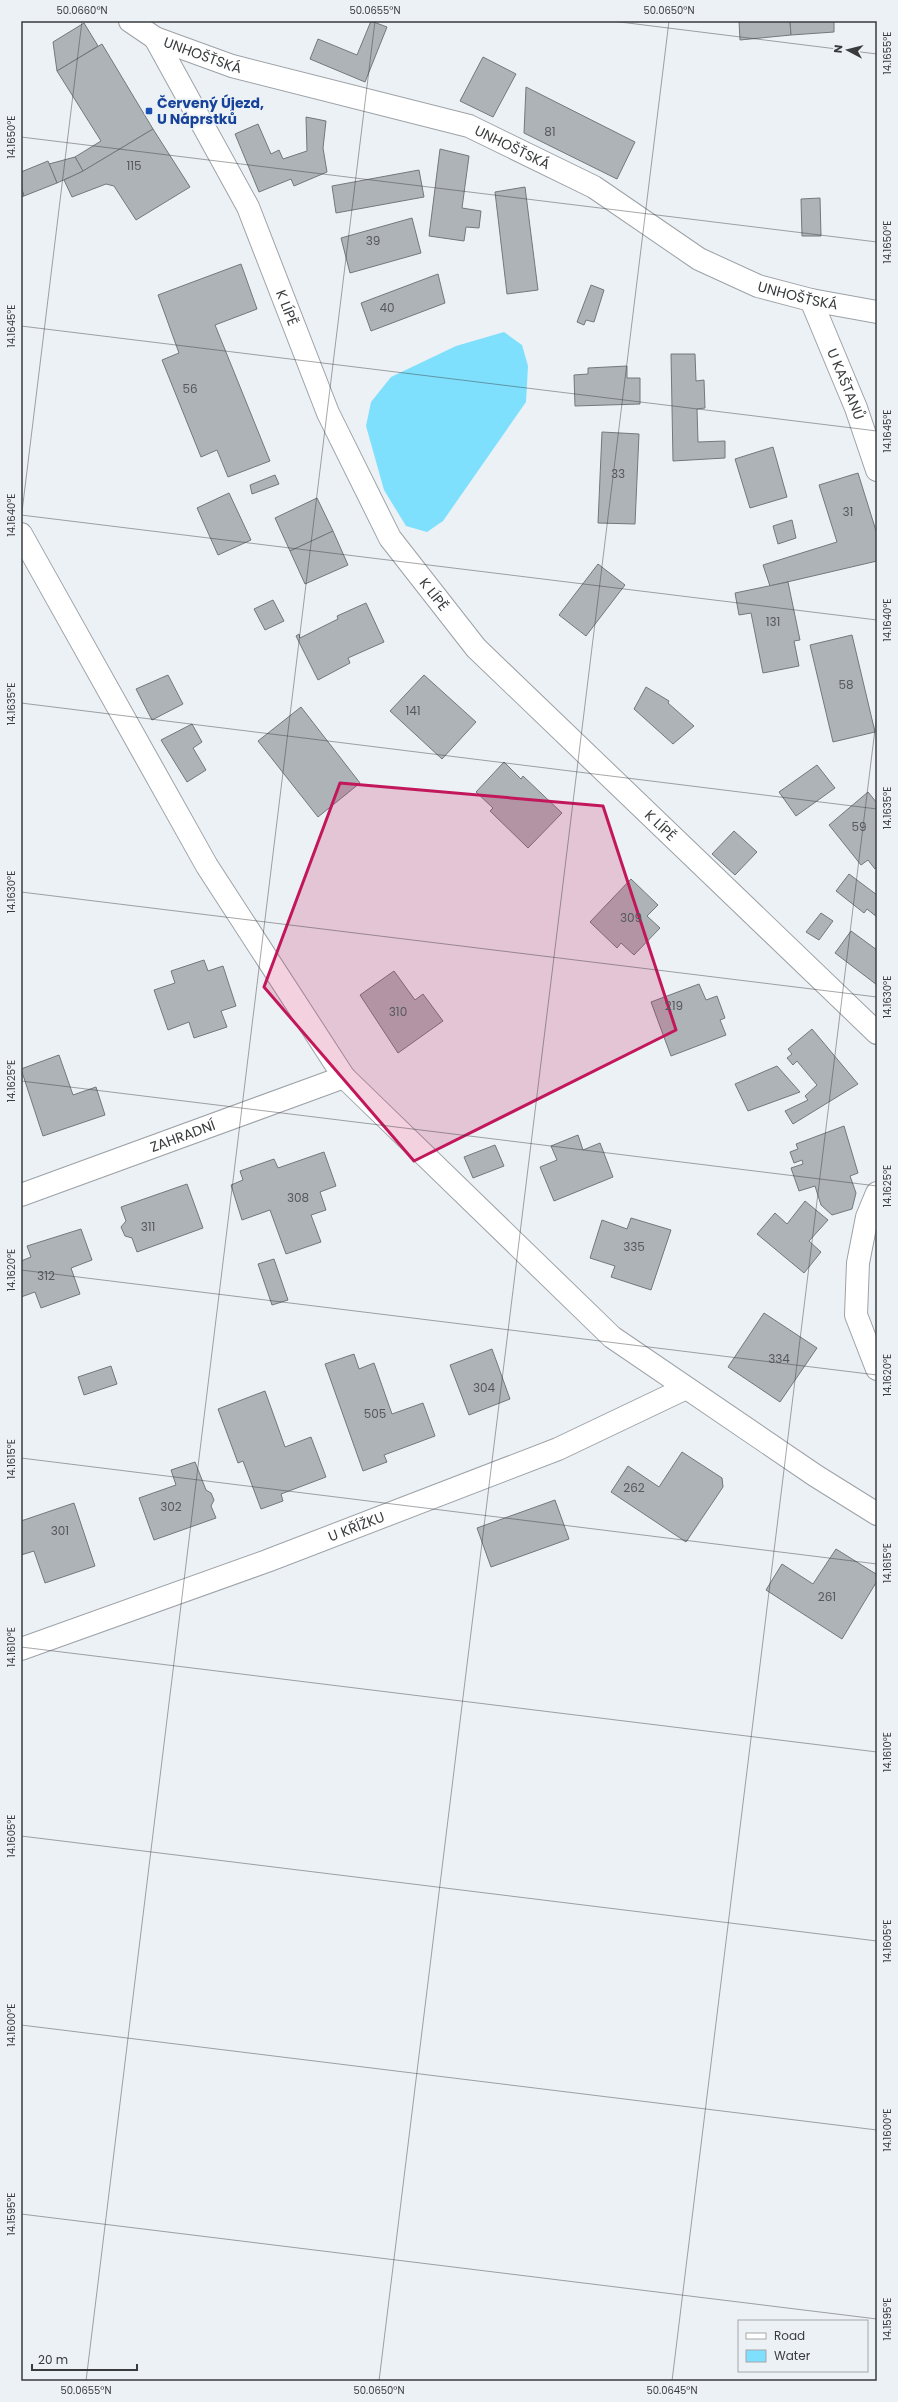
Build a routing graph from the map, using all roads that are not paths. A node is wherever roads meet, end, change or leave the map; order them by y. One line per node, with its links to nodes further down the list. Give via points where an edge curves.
1 (130, 21): 2 (street, UNHOŠŤSKÁ)
2 (155, 38): 3 (street, UNHOŠŤSKÁ, via 232,66 469,126 594,187 699,259 758,286); 7 (street, K LÍPĚ, via 248,206 328,413 390,538 476,648)
3 (811, 300): 4 (street, UNHOŠŤSKÁ); 5 (street, U KAŠTANŮ, via 856,408)
4 (877, 312)
5 (877, 470)
6 (21, 534): 8 (street, via 207,866)
7 (877, 1033)
8 (344, 1077): 10 (street, ZAHRADNÍ); 12 (street, via 612,1337)
9 (877, 1193): 11 (street, via 867,1216 858,1263 856,1314)
10 (21, 1195)
11 (877, 1369)
12 (684, 1388): 13 (street); 14 (street, U KŘÍŽKU, via 558,1449 267,1561)
13 (877, 1514)
14 (21, 1649)

